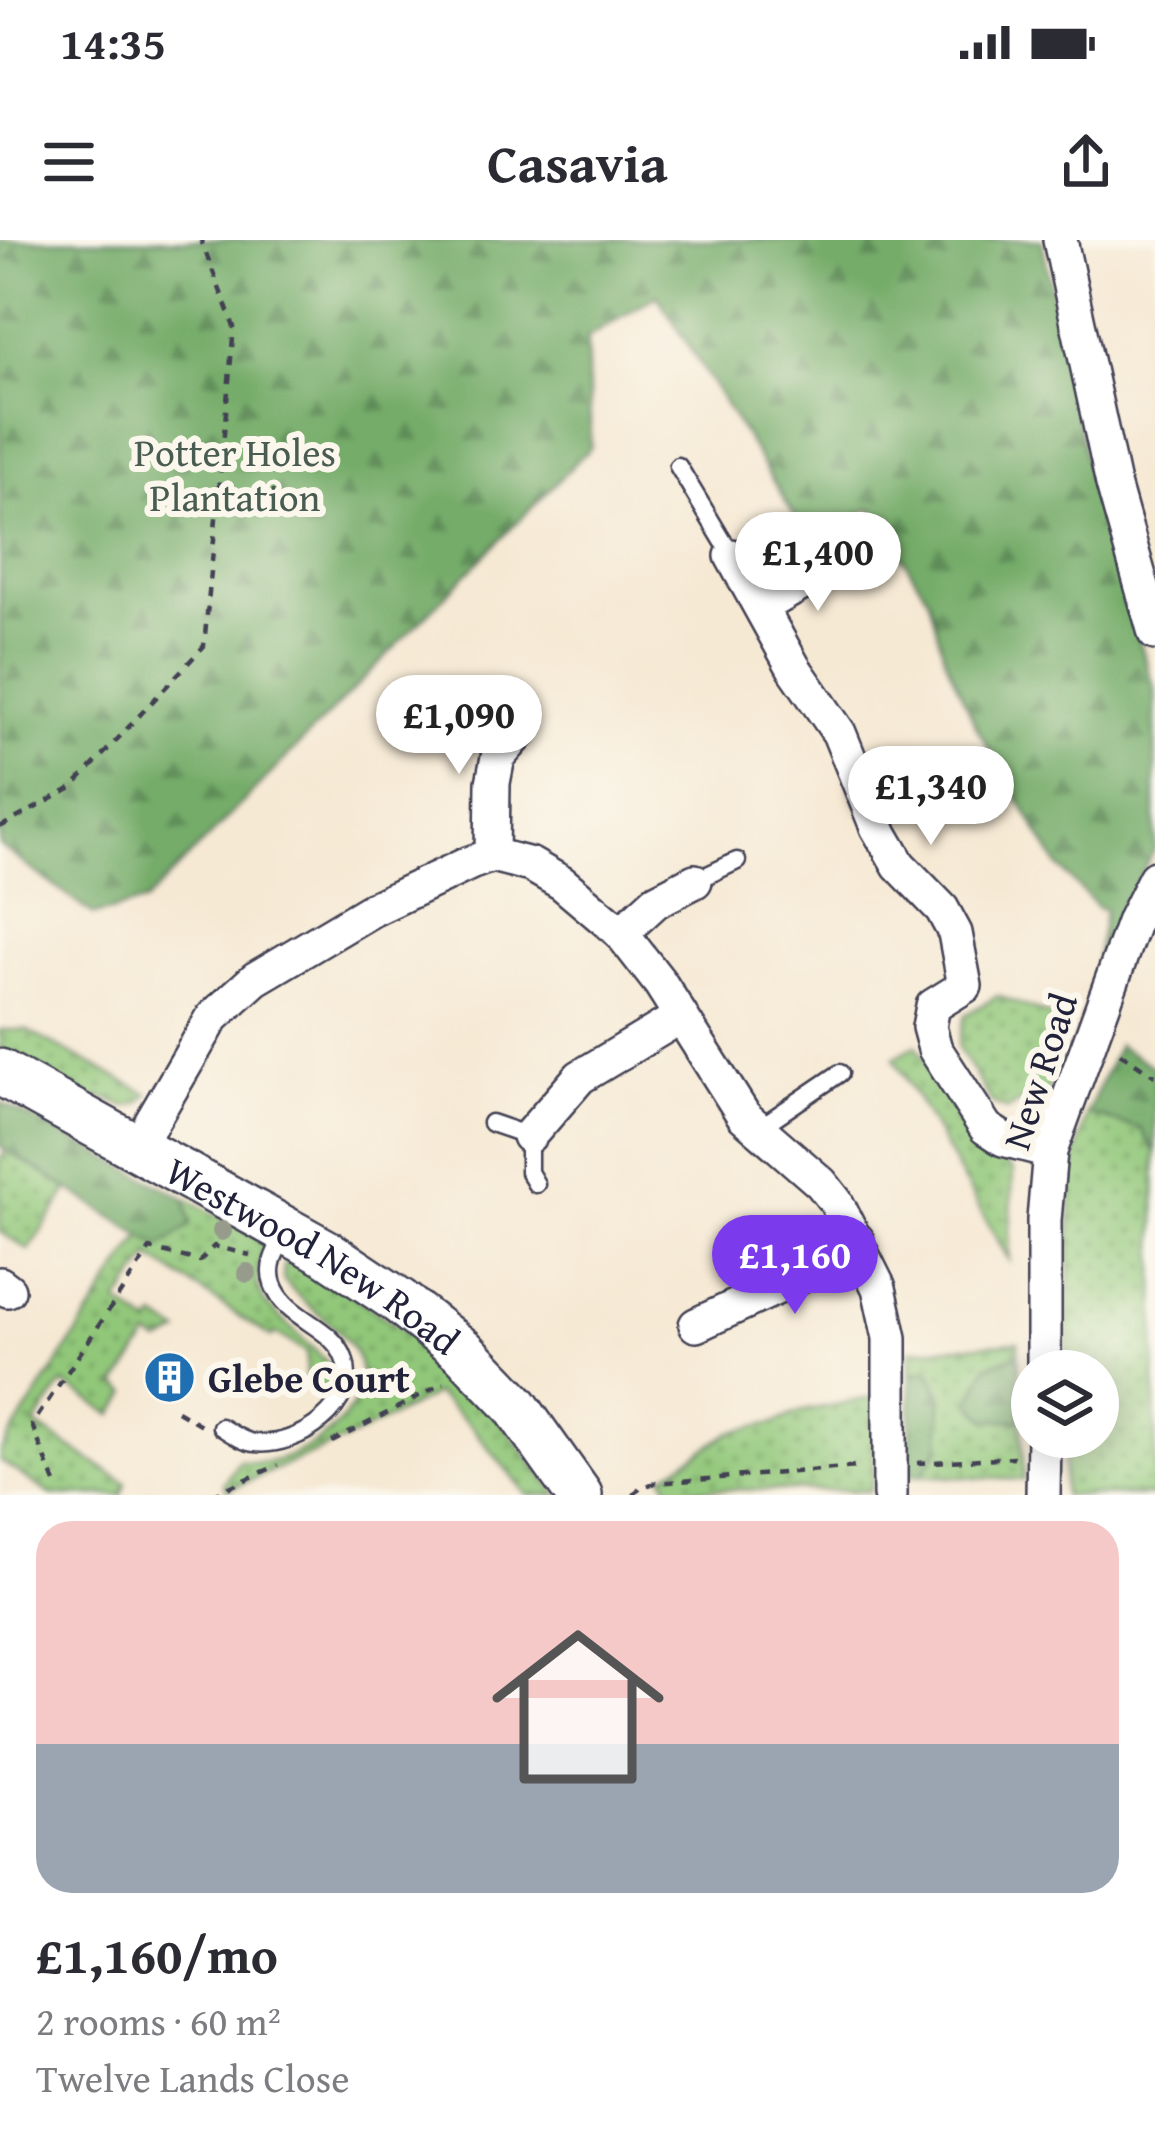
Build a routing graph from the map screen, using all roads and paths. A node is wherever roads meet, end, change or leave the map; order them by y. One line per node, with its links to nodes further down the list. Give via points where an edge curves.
1 (201, 240): 9 (path, via 234,327 204,646 72,788)
2 (1060, 240): 7 (street)
3 (678, 466): 4 (lane)
4 (732, 556): 6 (street)
5 (838, 563): 6 (street)
6 (763, 606): 24 (street, via 839,733 899,865 955,933 965,986 933,1006 934,1049 986,1128)
7 (1155, 633)
8 (520, 732): 10 (street, via 498,757)
9 (0, 827)
10 (492, 855): 14 (street, via 542,871); 23 (street, via 373,909 232,996 196,1041)
11 (736, 861): 13 (lane)
12 (1155, 878): 16 (street, New Road)
13 (695, 881): 14 (street, via 656,901)
14 (621, 933): 15 (street)
15 (680, 1017): 21 (street); 22 (street, via 580,1077)
16 (1093, 1040): 19 (path); 24 (street, New Road)
17 (0, 1072): 23 (street, Westwood New Road)
18 (840, 1073): 21 (lane)
19 (1155, 1076)
20 (491, 1123): 22 (lane)
21 (759, 1128): 26 (street, via 821,1183)
22 (529, 1136): 25 (lane)
23 (137, 1147): 27 (street, Westwood New Road)
24 (1050, 1151): 29 (street, New Road)
25 (536, 1184)
26 (857, 1240): 28 (street); 34 (street, via 890,1338)
27 (279, 1245): 31 (lane, via 274,1287 338,1347 346,1390 332,1412 284,1438 256,1443); 35 (path, via 214,1246 200,1262 150,1249 32,1425); 36 (street, Westwood New Road, via 399,1301 463,1352 515,1406)
28 (696, 1324)
29 (1044, 1350)
30 (177, 1411): 31 (path)
31 (215, 1429)
32 (1011, 1453): 34 (path)
33 (1043, 1458): 38 (street)
34 (890, 1480): 37 (path, via 656,1483)
35 (55, 1483)
36 (579, 1495)
37 (634, 1495)
38 (1043, 1495)

